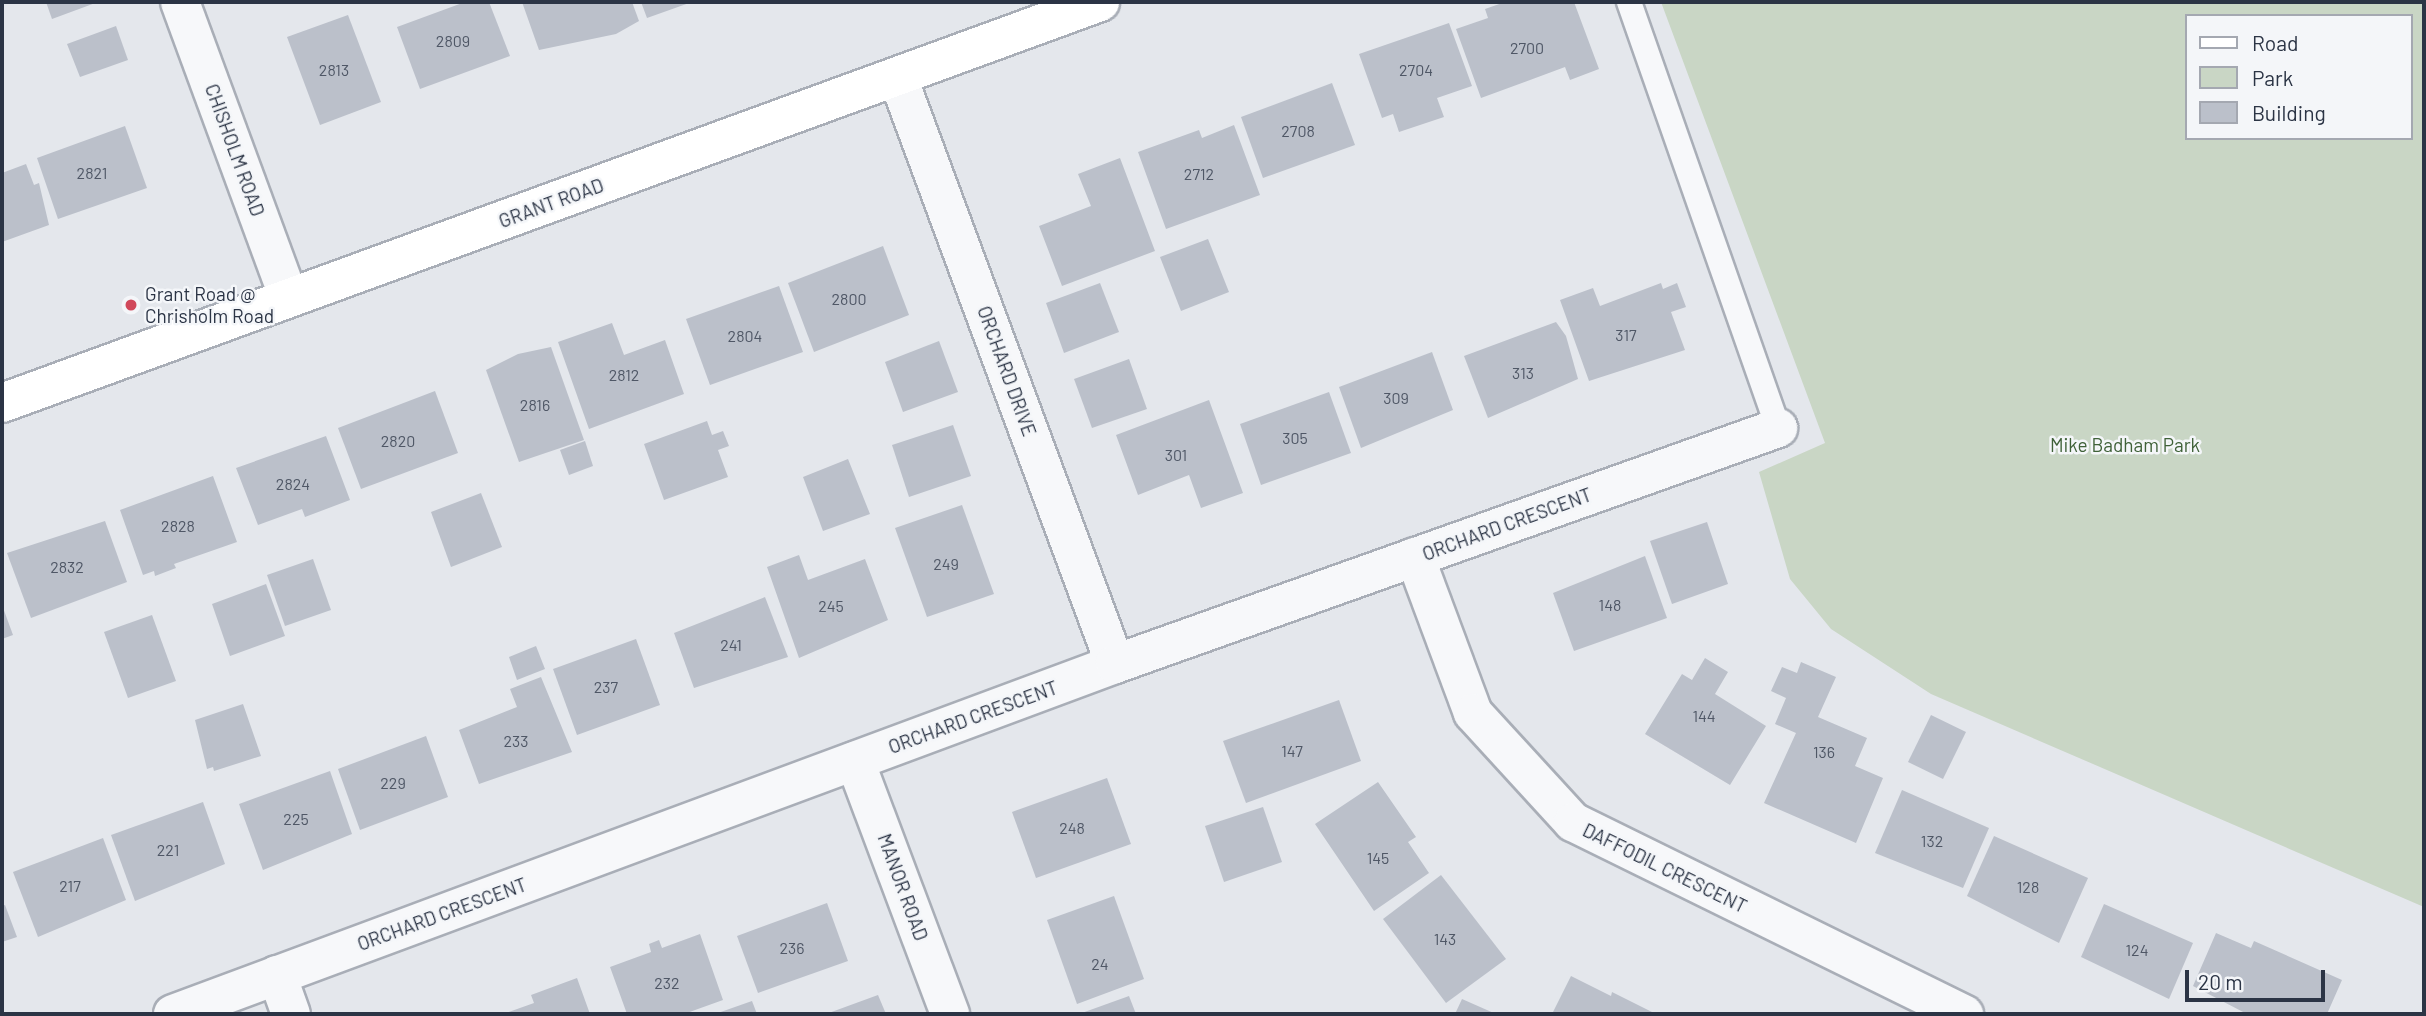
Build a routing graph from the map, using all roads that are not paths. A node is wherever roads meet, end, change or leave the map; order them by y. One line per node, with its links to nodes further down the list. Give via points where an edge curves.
1 (180, 2): 5 (street, CHISHOLM ROAD)
2 (1100, 2): 4 (street, GRANT ROAD)
3 (1629, 2): 7 (lane)
4 (898, 78): 5 (street, GRANT ROAD); 9 (street, ORCHARD DRIVE)
5 (289, 298): 6 (street, GRANT ROAD)
6 (2, 403)
7 (1777, 428): 8 (street, ORCHARD CRESCENT)
8 (1415, 557): 9 (street, ORCHARD CRESCENT); 15 (street, DAFFODIL CRESCENT, via 1473,713 1573,822)
9 (1115, 664): 10 (street, ORCHARD CRESCENT)
10 (856, 761): 11 (street, ORCHARD CRESCENT); 14 (street, MANOR ROAD)
11 (277, 975): 12 (street, ORCHARD CRESCENT); 13 (street)
12 (173, 1014)
13 (291, 1014)
14 (950, 1014)
15 (1964, 1014)

